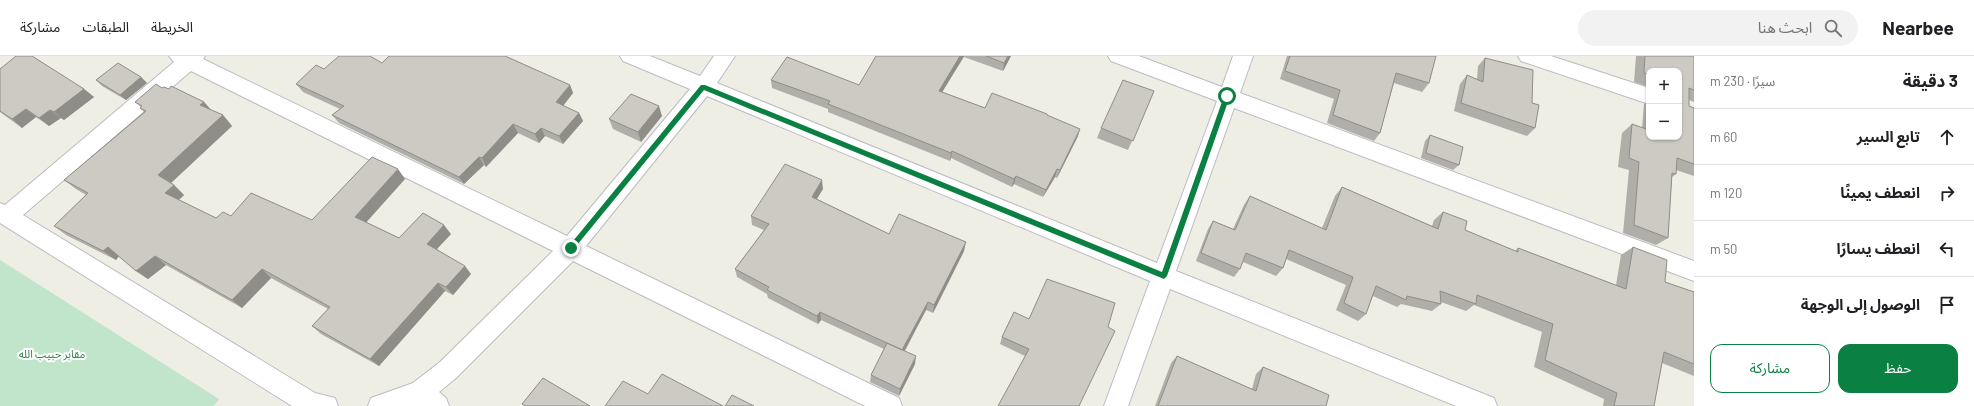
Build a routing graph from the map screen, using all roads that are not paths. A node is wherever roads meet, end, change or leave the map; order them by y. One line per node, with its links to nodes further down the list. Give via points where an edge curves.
1 (630, 56): 7 (street)
2 (725, 56): 7 (street)
3 (1118, 56): 9 (street)
4 (1243, 56): 9 (street)
5 (1528, 56): 8 (street)
6 (188, 58): 10 (street); 11 (street)
7 (703, 87): 11 (street); 13 (street)
8 (1646, 95)
9 (1227, 96): 12 (street); 13 (street)
10 (3, 214): 15 (street)
11 (571, 248): 14 (street, via 448,370); 17 (street)
12 (1694, 271)
13 (1164, 276): 18 (street); 19 (street)
14 (429, 399): 16 (street)
15 (315, 405)
16 (380, 406)
17 (890, 406)
18 (1116, 406)
19 (1485, 406)

